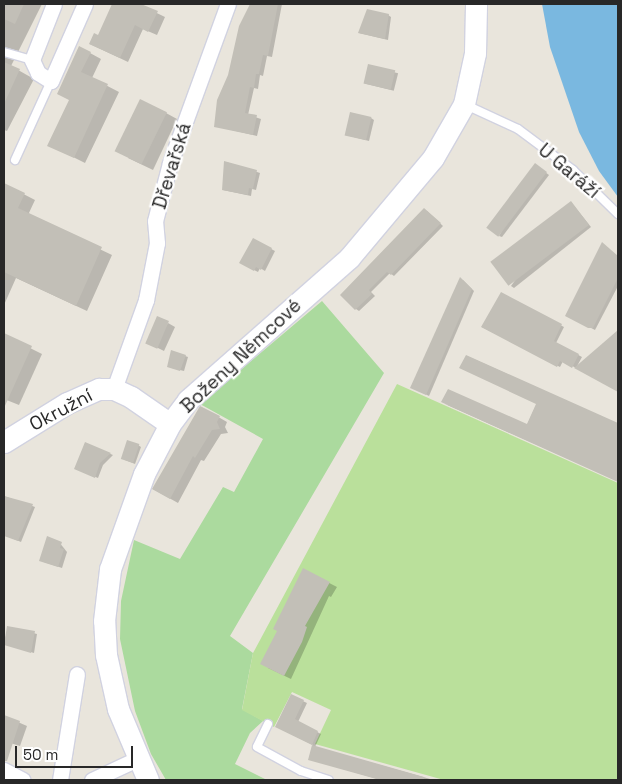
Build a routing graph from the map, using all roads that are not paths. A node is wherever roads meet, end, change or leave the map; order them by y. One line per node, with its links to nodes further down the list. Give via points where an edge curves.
1 (54, 4): 6 (street)
2 (85, 4): 7 (street)
3 (228, 4): 11 (street, Dřevařská, via 170,163 156,221 157,243 146,300)
4 (476, 4): 8 (street, Boženy Němcové, via 475,53)
5 (4, 52): 6 (lane)
6 (32, 60): 7 (street, via 38,73)
7 (51, 81): 9 (lane)
8 (464, 104): 10 (lane, U Garáží, via 518,129 572,170); 12 (street, Boženy Němcové, via 454,127 418,180 349,258 188,400)
9 (15, 160)
10 (618, 214)
11 (114, 389): 12 (street, Okružní); 13 (street, Okružní, via 99,389 67,403)
12 (170, 424): 16 (street, Boženy Němcové, via 144,474 125,521 105,594 106,655 118,709)
13 (4, 442)
14 (77, 674): 19 (street)
15 (268, 724): 22 (lane, via 257,747 301,771)
16 (137, 759): 20 (street); 21 (street, Boženy Němcové)
17 (4, 770): 18 (street)
18 (23, 780)
19 (60, 780)
20 (92, 780)
21 (148, 780)
22 (329, 780)

